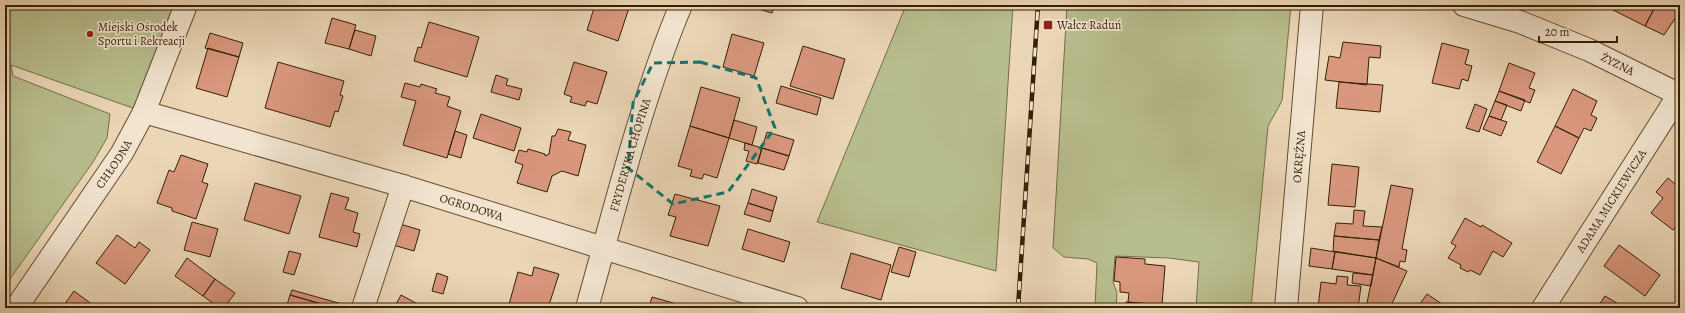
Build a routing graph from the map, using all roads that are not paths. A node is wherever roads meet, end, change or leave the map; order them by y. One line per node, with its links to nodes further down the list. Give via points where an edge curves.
1 (186, 5): 6 (street, CHŁODNA)
2 (681, 5): 8 (street, FRYDERYKA CHOPINA, via 668,35 644,109)
3 (1312, 5): 13 (street, OKRĘŻNA)
4 (1464, 5): 5 (street, ŻYZNA, via 1520,22 1589,50)
5 (1680, 94): 14 (street, ADAMA MICKIEWICZA)
6 (144, 112): 7 (street, OGRODOWA); 9 (street, CHŁODNA, via 122,153)
7 (403, 186): 8 (street, OGRODOWA); 10 (street)
8 (604, 247): 11 (street, FRYDERYKA CHOPINA); 12 (street, OGRODOWA)
9 (16, 308)
10 (363, 308)
11 (587, 308)
12 (797, 308)
13 (1286, 308)
14 (1543, 308)

